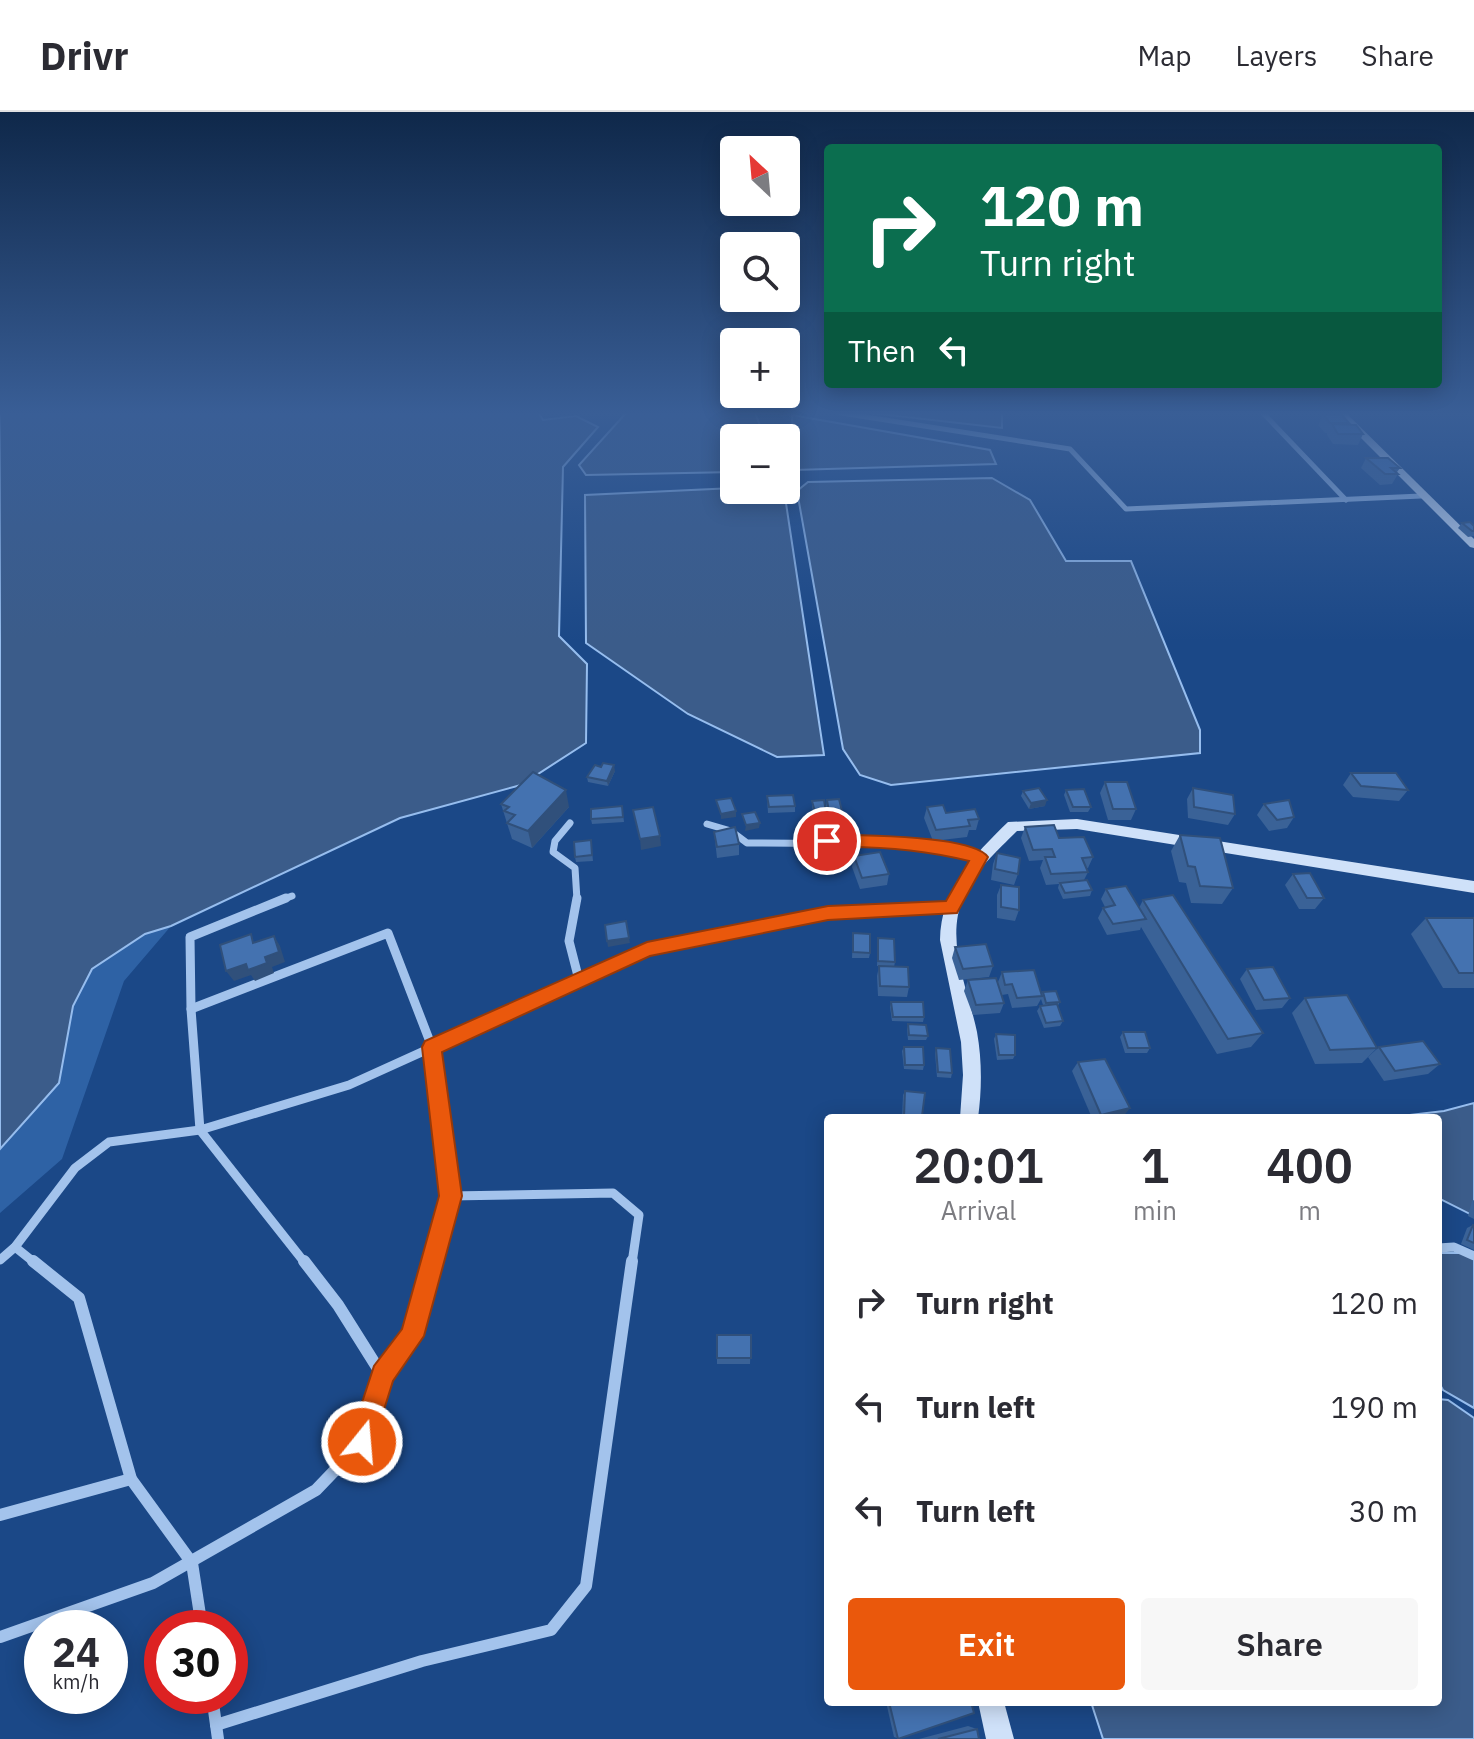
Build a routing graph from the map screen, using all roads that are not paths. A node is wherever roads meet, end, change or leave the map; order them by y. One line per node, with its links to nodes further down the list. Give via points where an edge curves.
1 (1107, 489): 5 (street, via 1126,509)
2 (1335, 489): 5 (street)
3 (1414, 489): 4 (street)
4 (1421, 496): 5 (street); 6 (street)
5 (1346, 500)
6 (1474, 545)
7 (570, 823): 13 (street, via 553,852 575,868 577,899 569,941)
8 (707, 824): 9 (street, via 747,843 884,841)
9 (980, 857): 10 (street, via 1013,826 1077,824); 12 (street)
10 (1474, 887)
11 (292, 896): 14 (street, via 190,937)
12 (951, 908): 13 (street, via 828,913 647,950); 16 (street, via 948,944 968,1035)
13 (579, 980): 15 (street)
14 (191, 1009): 15 (street, via 388,933); 17 (street)
15 (432, 1047): 17 (street, via 349,1085); 18 (street)
16 (970, 1114)
17 (200, 1130): 19 (street, via 109,1142 75,1168); 23 (street, via 338,1305)
18 (450, 1196): 23 (street, via 412,1336); 30 (street, via 613,1193 639,1215 586,1586 551,1630 422,1661)
19 (15, 1247): 22 (street); 24 (street, via 79,1298)
20 (1442, 1248): 21 (street)
21 (1474, 1256)
22 (0, 1260)
23 (382, 1375): 26 (street, via 362,1442 316,1490)
24 (131, 1479): 25 (street); 26 (street)
25 (0, 1515)
26 (192, 1563): 27 (street); 28 (street, via 153,1583)
27 (199, 1610)
28 (0, 1637)
29 (992, 1706): 31 (street)
30 (217, 1732)
31 (1000, 1739)

